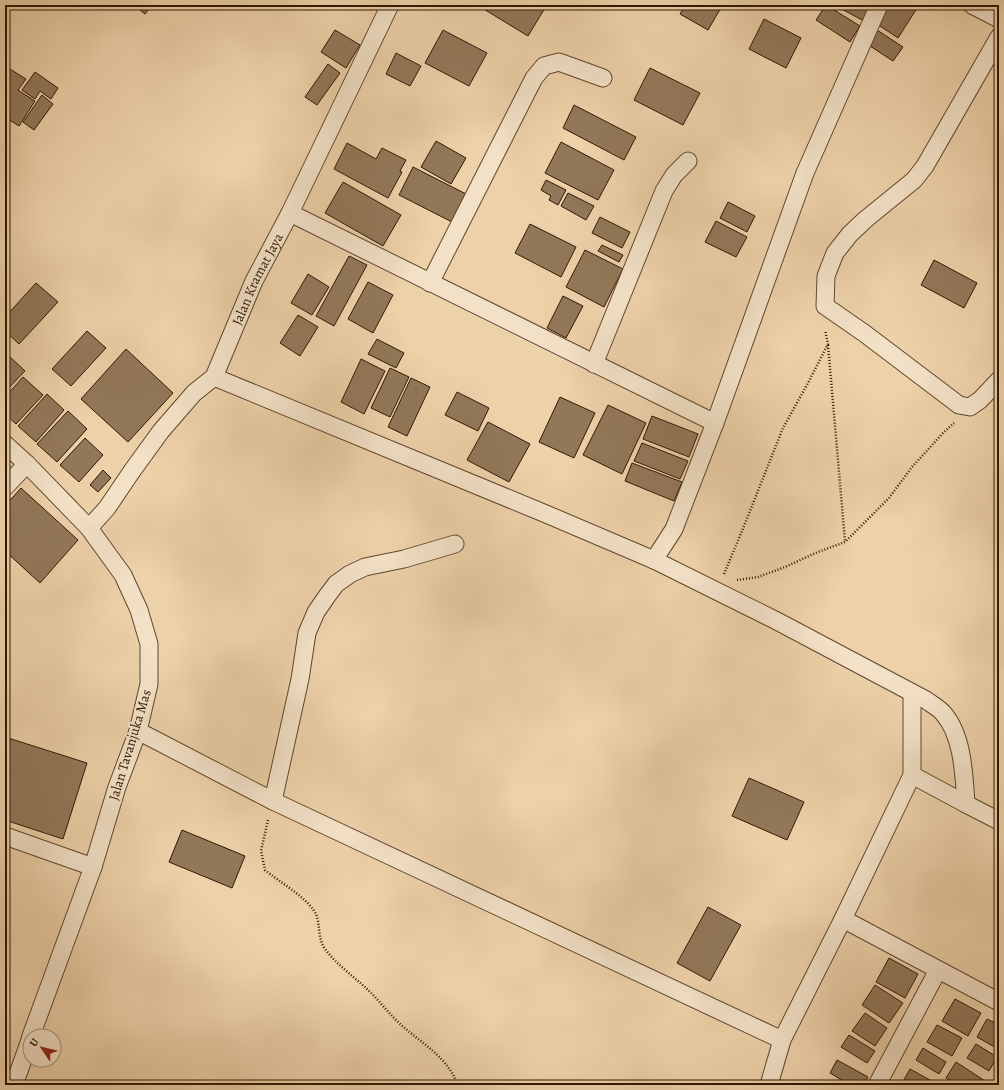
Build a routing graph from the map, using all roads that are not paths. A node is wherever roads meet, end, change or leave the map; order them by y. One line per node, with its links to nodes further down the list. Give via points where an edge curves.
1 (390, 5): 8 (street, Jalan Kramat Jaya)
2 (879, 5): 13 (street, via 805,173)
3 (972, 5): 4 (street)
4 (999, 19)
5 (999, 37): 12 (street, via 925,166 914,180 866,218 835,254 826,276 825,306 959,405 970,407)
6 (602, 78): 9 (street, via 560,62 544,66 534,78)
7 (688, 160): 10 (street, via 664,191)
8 (290, 213): 9 (street); 11 (street, Jalan Kramat Jaya, via 254,281)
9 (430, 283): 10 (street)
10 (594, 364): 13 (street)
11 (214, 377): 17 (street, Jalan Kramat Jaya, via 194,393 161,431 107,508); 19 (street)
12 (999, 380)
13 (715, 423): 19 (street, via 674,529)
14 (5, 444): 15 (street, Jalan Tavanjuka Mas)
15 (27, 464): 16 (street); 17 (street, Jalan Tavanjuka Mas)
16 (5, 487)
17 (89, 528): 21 (street, Jalan Tavanjuka Mas, via 123,575 139,610 149,644 149,684)
18 (455, 544): 23 (street, via 365,567 336,584 327,596 316,612 307,633 300,679)
19 (654, 560): 20 (street, via 714,585)
20 (912, 693): 22 (street); 24 (street, via 942,712 952,725 961,752)
21 (138, 731): 23 (street); 27 (street, Jalan Tavanjuka Mas, via 117,787)
22 (912, 775): 24 (street); 28 (street)
23 (273, 801): 32 (street)
24 (966, 804): 25 (street)
25 (999, 821)
26 (5, 836): 27 (street)
27 (93, 867): 31 (street, Jalan Tavanjuka Mas)
28 (843, 919): 29 (street); 32 (street)
29 (938, 970): 30 (street); 36 (street)
30 (999, 1002)
31 (34, 1028)
32 (782, 1040): 35 (street)
33 (22, 1062): 34 (street)
34 (14, 1085)
35 (769, 1085)
36 (877, 1085)

